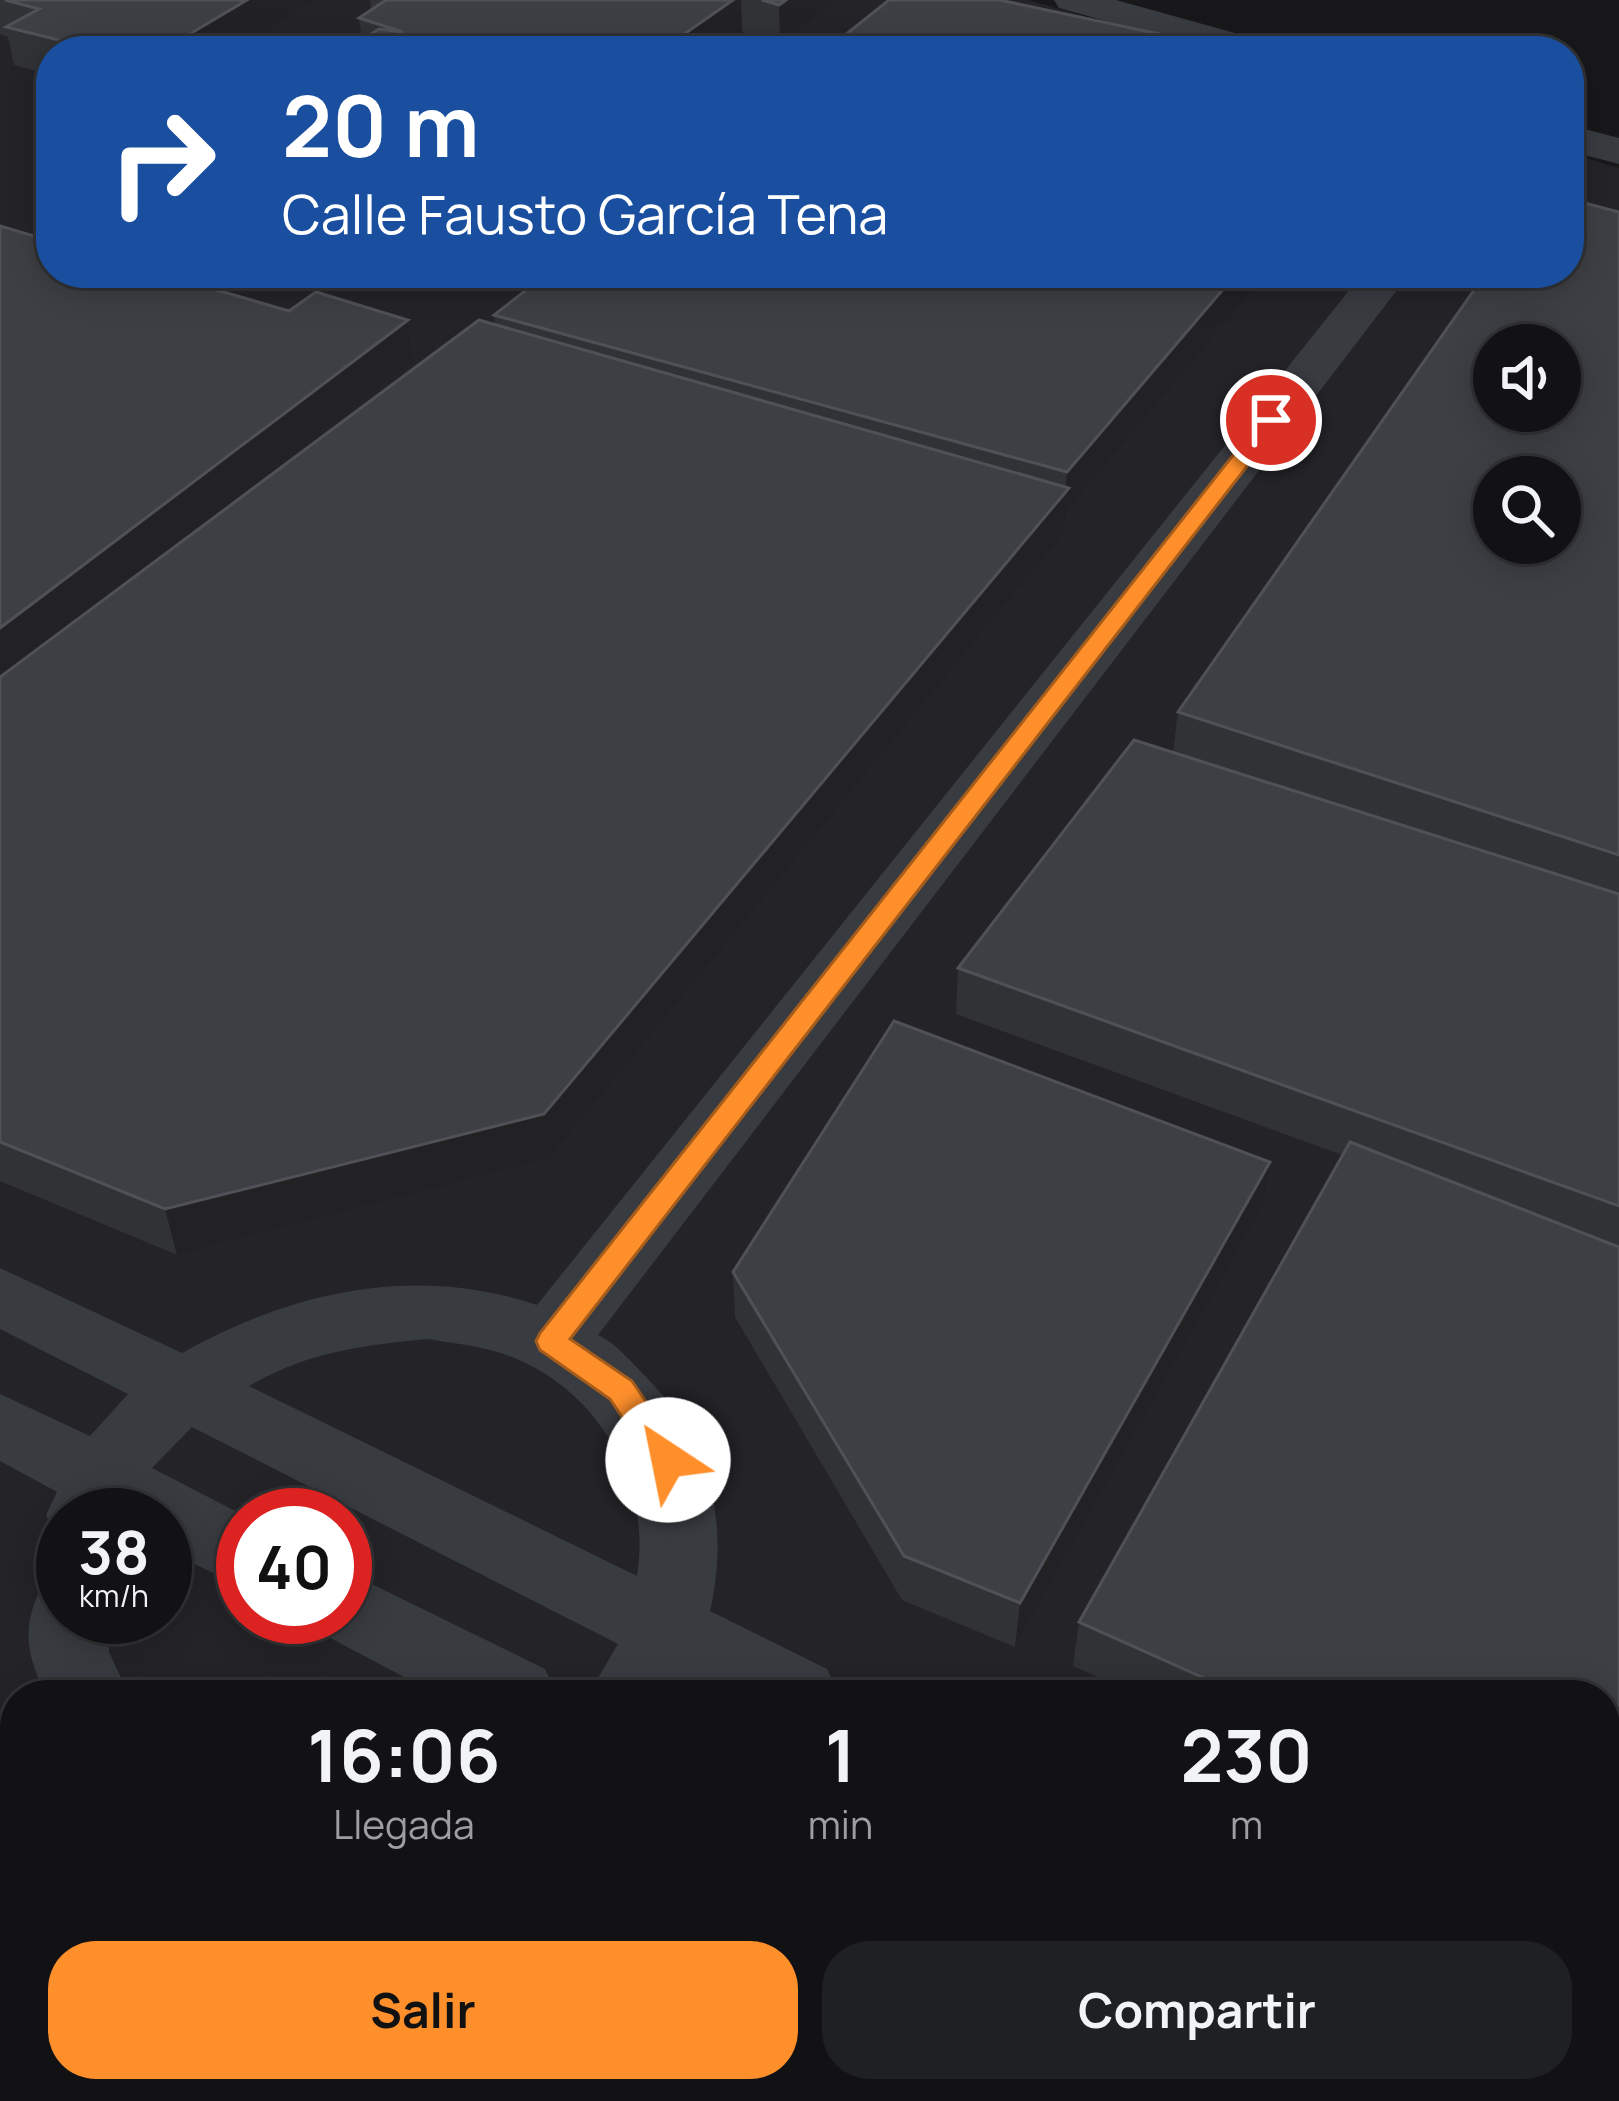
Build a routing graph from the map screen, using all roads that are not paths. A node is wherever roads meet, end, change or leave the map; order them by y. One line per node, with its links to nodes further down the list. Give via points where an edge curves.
1 (1073, 0): 2 (street)
2 (1203, 36)
3 (1584, 142): 4 (street)
4 (1619, 152)
5 (1375, 288): 7 (street)
6 (0, 1296): 8 (street)
7 (551, 1341): 8 (street, via 464,1314 368,1312 272,1336); 14 (street, via 621,1390 668,1460 684,1542)
8 (184, 1384): 11 (street, via 137,1427); 14 (street)
9 (0, 1425): 10 (street)
10 (80, 1488)
11 (98, 1488)
12 (372, 1620): 16 (street)
13 (68, 1644): 15 (street)
14 (648, 1663): 17 (street)
15 (81, 1680)
16 (487, 1680)
17 (728, 1680)

